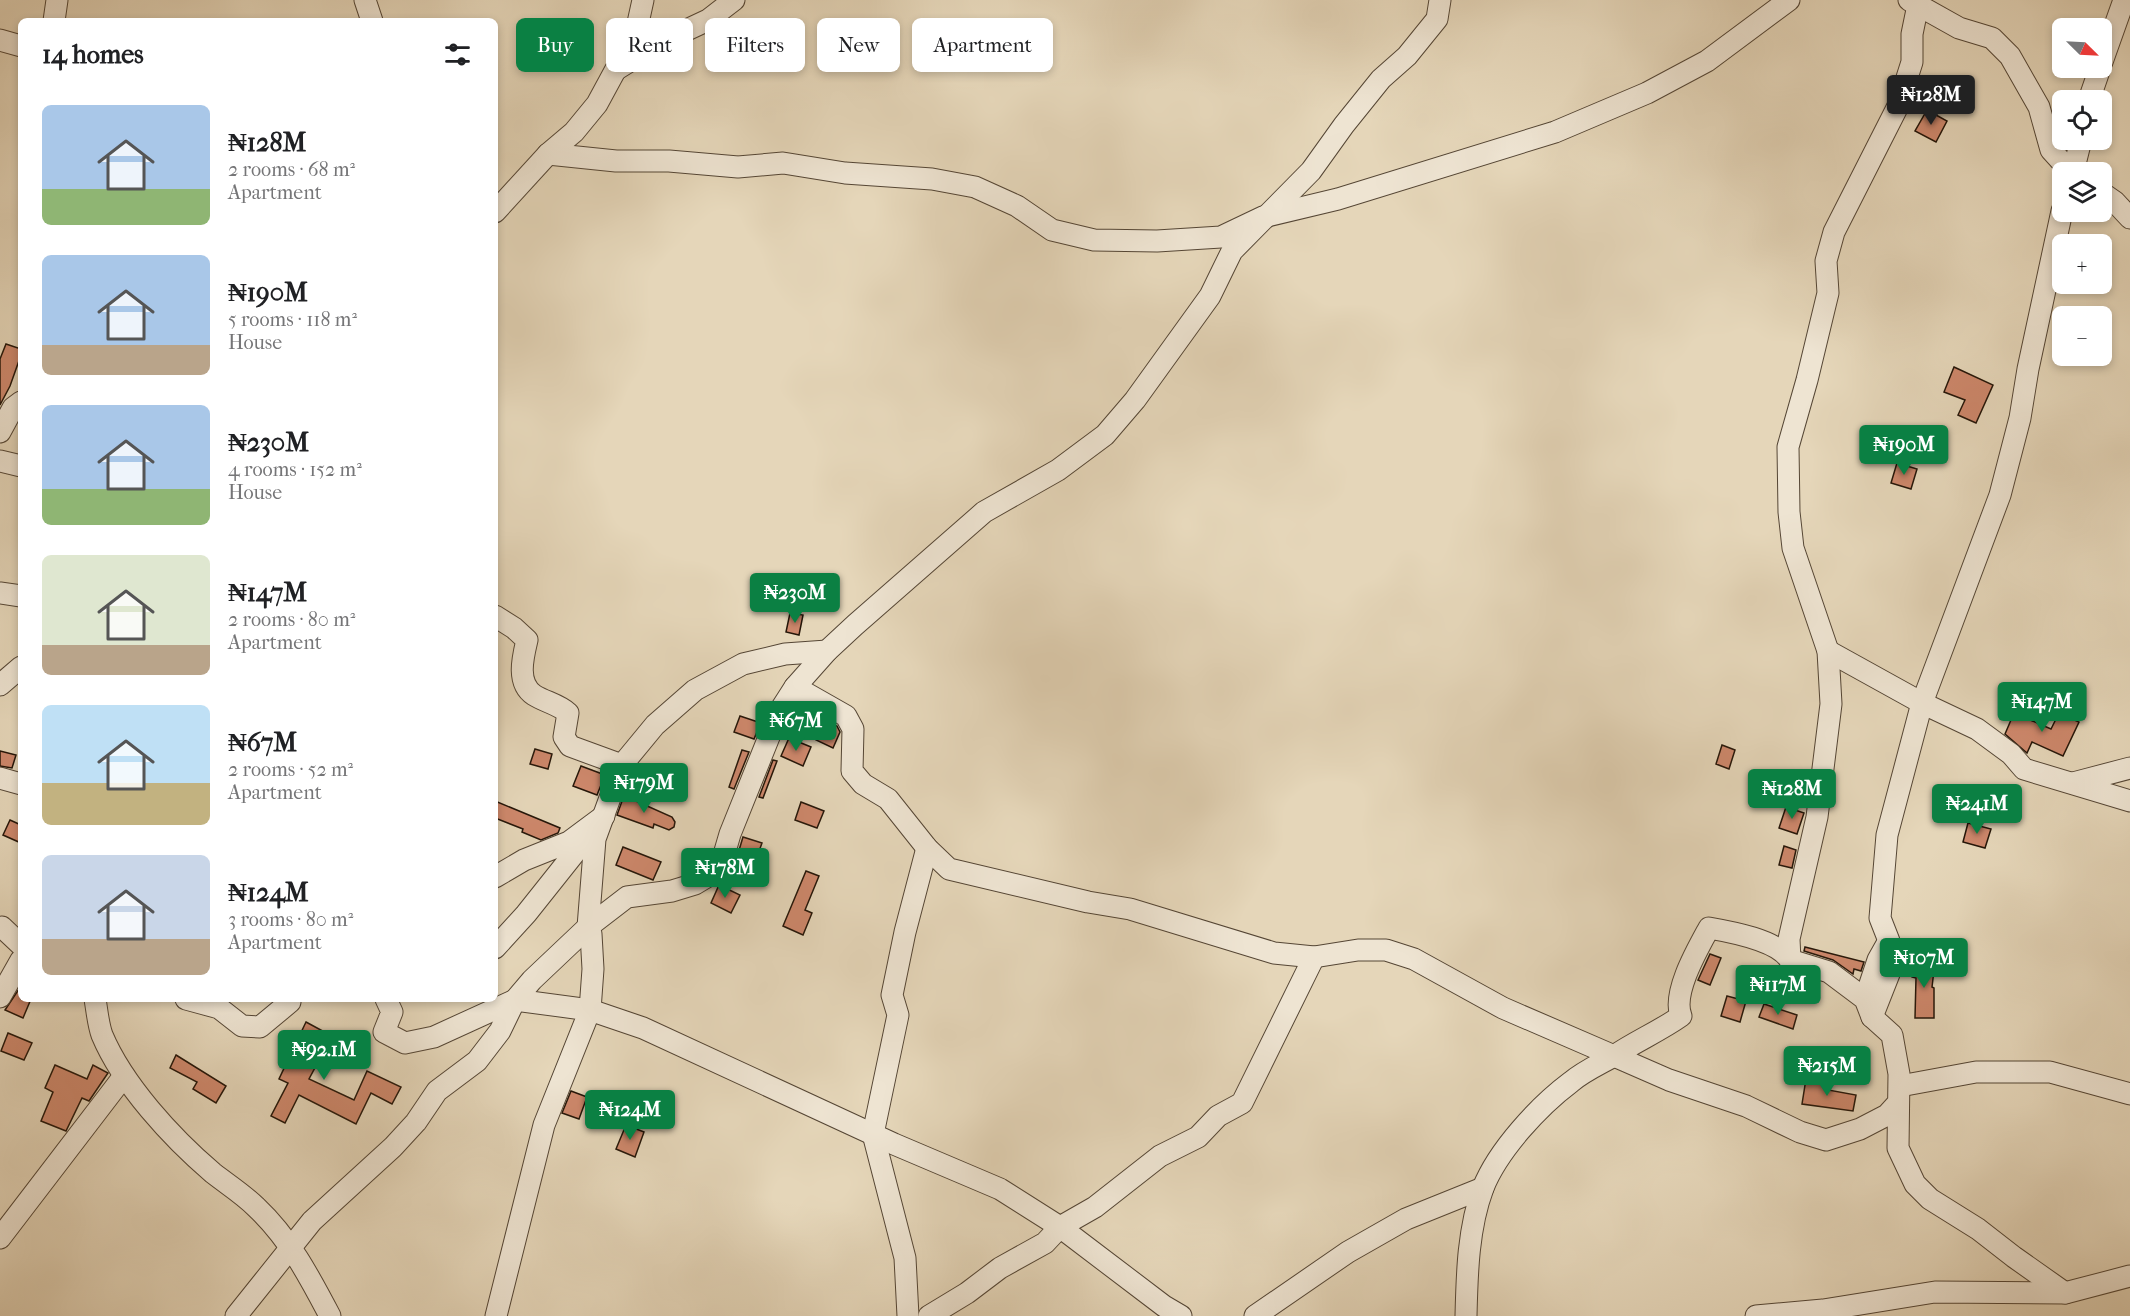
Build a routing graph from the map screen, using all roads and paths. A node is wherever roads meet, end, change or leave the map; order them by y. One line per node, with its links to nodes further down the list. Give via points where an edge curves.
1 (57, 0): 9 (street)
2 (365, 0): 10 (street)
3 (643, 0): 11 (street)
4 (734, 0): 12 (street)
5 (1440, 0): 21 (street, via 1437,19 1415,47 1381,79 1311,171)
6 (1789, 0): 21 (street, via 1707,61 1647,93 1555,132 1338,200)
7 (2124, 0): 13 (street)
8 (1915, 2): 18 (street, via 1959,28 1992,38 2010,56 2039,107 2051,150); 32 (street, via 1912,62 1898,106 1834,232 1826,261 1828,293 1788,447 1793,548)
9 (54, 18)
10 (371, 18)
11 (639, 18)
12 (693, 27)
13 (2112, 34)
14 (0, 40): 15 (street)
15 (18, 45)
16 (615, 72): 17 (street, via 597,104 574,132)
17 (548, 154): 20 (street); 21 (street, via 738,167 783,163 845,173 932,179 975,187 1017,206 1052,230 1094,240 1221,237)
18 (2062, 162)
19 (2112, 200): 22 (street)
20 (498, 209)
21 (1263, 217): 31 (street, via 1232,250 1210,296 1105,435 1058,470 984,512)
22 (2130, 218)
23 (2060, 222): 36 (street, via 2020,418 2000,495)
24 (18, 404): 25 (street)
25 (0, 432)
26 (0, 461): 27 (street)
27 (18, 465)
28 (0, 593): 29 (street)
29 (18, 596)
30 (498, 618): 37 (street, via 527,640 521,667 524,681 532,694 568,713 564,738 570,746)
31 (827, 651): 35 (street); 37 (street, via 743,663 695,690 655,725)
32 (1828, 651): 36 (street); 51 (street, via 1831,704 1817,817 1790,939)
33 (18, 670): 34 (street)
34 (0, 685)
35 (795, 687): 44 (street, via 846,716 853,729 852,771 863,784 888,799); 46 (street, via 779,712 715,872 683,888 627,897)
36 (1922, 704): 41 (street, via 1977,729 2024,769); 60 (street, via 1887,836 1880,918 1889,940 1889,974)
37 (622, 765): 43 (street)
38 (2130, 768): 41 (street)
39 (0, 778): 40 (street)
40 (18, 783)
41 (2073, 783): 42 (street)
42 (2130, 801)
43 (604, 816): 45 (street, via 570,842); 46 (street, via 595,839); 49 (street)
44 (927, 848): 50 (street, via 949,870 963,874 1130,909 1274,953); 67 (street, via 892,995 898,1015)
45 (498, 875)
46 (588, 927): 54 (street); 61 (street, via 593,969)
47 (8, 929): 48 (street)
48 (18, 941)
49 (498, 945)
50 (1314, 957): 63 (street, via 1386,950 1414,959 1503,1008); 69 (street, via 1242,1103 1218,1116 1198,1137 1160,1156 1095,1207)
51 (1790, 960): 60 (street, via 1829,972); 63 (street, via 1775,947 1709,928 1683,986 1677,1006 1681,1016)
52 (18, 965): 53 (street)
53 (0, 997)
54 (515, 1000): 59 (street, via 434,1037 405,1043 384,1032); 61 (street); 71 (street, via 500,1032 477,1061 437,1091 393,1147 312,1221)
55 (82, 1002): 62 (street)
56 (96, 1002): 62 (street)
57 (197, 1002): 58 (street, via 219,1008 242,1026 260,1027)
58 (287, 1002)
59 (392, 1003)
60 (1868, 1008): 66 (street, via 1892,1035)
61 (590, 1010): 67 (street, via 643,1028); 76 (street, via 544,1125)
62 (102, 1034): 64 (street)
63 (1614, 1056): 66 (street, via 1826,1140 1887,1115); 68 (street, via 1571,1081 1533,1116 1503,1153)
64 (124, 1076): 70 (street); 71 (street, via 175,1136 256,1207)
65 (2130, 1094): 66 (street, via 2050,1072 1976,1072)
66 (1898, 1095): 73 (street, via 1898,1148 1915,1184 1930,1199 1978,1228)
67 (873, 1134): 69 (street, via 1000,1189); 77 (street, via 905,1258)
68 (1483, 1188): 80 (street, via 1406,1219 1348,1252); 81 (street, via 1471,1239)
69 (1060, 1227): 78 (street, via 1045,1243); 79 (street)
70 (0, 1238)
71 (291, 1248): 74 (street); 75 (street)
72 (2130, 1276): 73 (street)
73 (2065, 1293): 82 (street, via 1935,1292)
74 (236, 1316)
75 (330, 1316)
76 (496, 1316)
77 (908, 1316)
78 (929, 1316)
79 (1180, 1316)
80 (1255, 1316)
81 (1466, 1316)
82 (1756, 1316)

